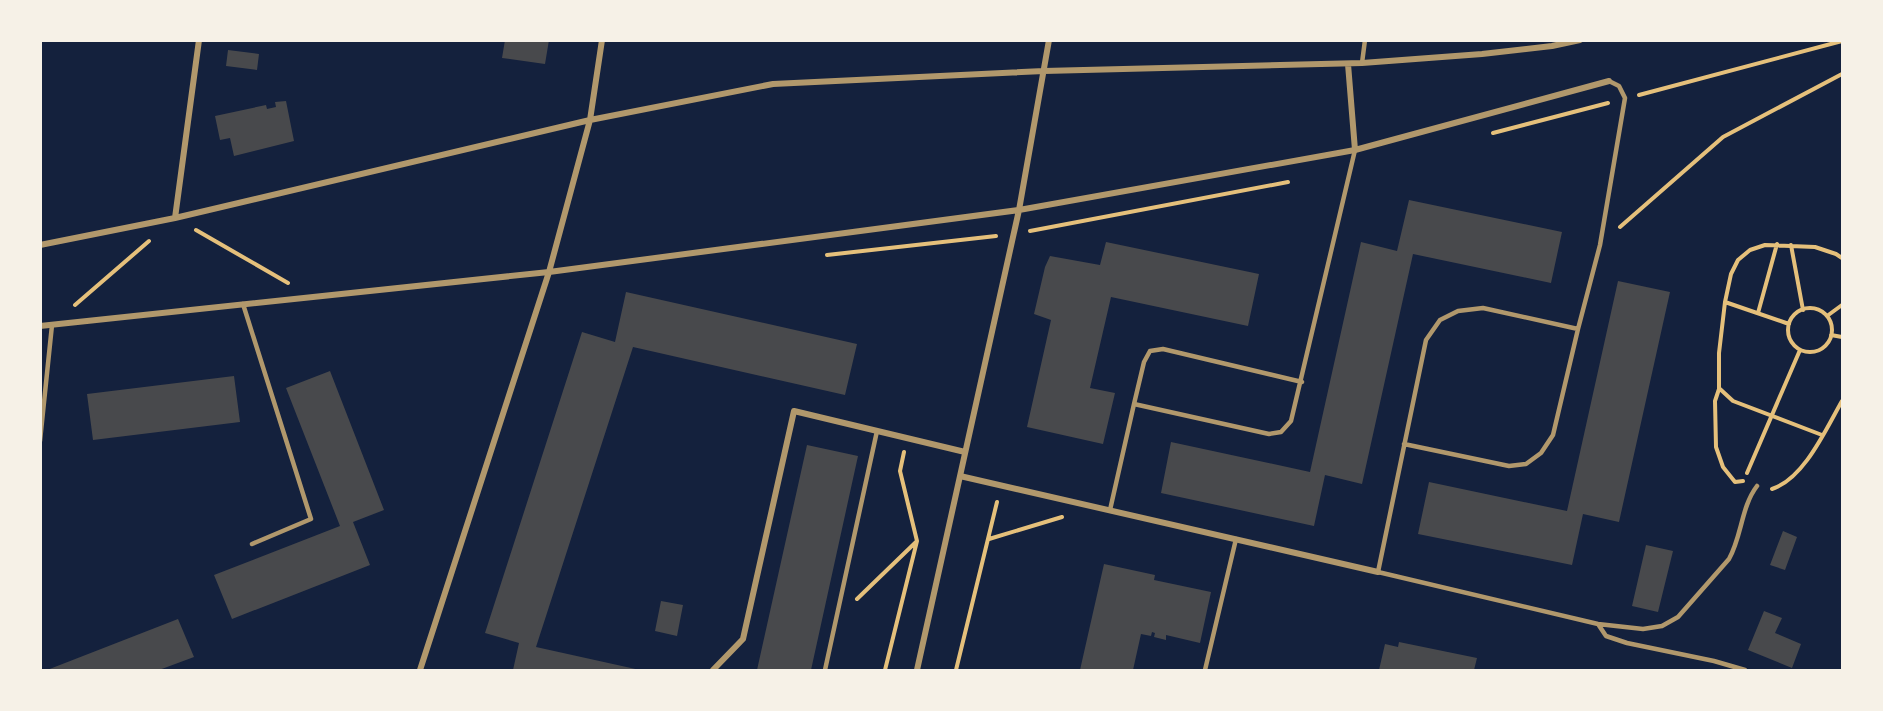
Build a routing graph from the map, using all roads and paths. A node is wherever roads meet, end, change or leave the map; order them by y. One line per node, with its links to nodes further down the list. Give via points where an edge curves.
1 (199, 40): 14 (street)
2 (602, 40): 11 (street)
3 (1049, 40): 8 (street)
4 (1365, 40): 6 (lane)
5 (1580, 40): 6 (street, via 1493,53)
6 (1362, 63): 7 (street)
7 (1348, 64): 8 (street); 12 (street)
8 (1044, 71): 11 (street, via 773,84); 13 (street)
9 (1842, 74): 17 (path, via 1724,137)
10 (1610, 81): 12 (street); 17 (lane, via 1625,98)
11 (590, 120): 14 (street); 20 (street)
12 (1355, 150): 13 (street); 35 (lane)
13 (1018, 210): 20 (street); 45 (street)
14 (175, 218): 16 (street); 21 (path); 29 (path)
15 (1777, 244): 18 (path); 22 (path, via 1750,249 1738,260); 26 (path)
16 (40, 245)
17 (1600, 245): 31 (lane)
18 (1791, 245): 19 (path, via 1815,247); 25 (path)
19 (1842, 258)
20 (549, 272): 21 (street); 58 (street)
21 (313, 297): 23 (street)
22 (1725, 302): 26 (path); 36 (path)
23 (243, 304): 29 (street); 54 (lane, via 311,519)
24 (1842, 305): 27 (path)
25 (1803, 310): 27 (path, via 1816,310); 28 (path)
26 (1758, 313): 28 (path)
27 (1827, 316): 32 (path)
28 (1789, 324): 34 (path, via 1788,334)
29 (52, 325): 30 (street); 43 (lane)
30 (40, 326)
31 (1578, 329): 44 (lane, via 1483,308 1458,311 1440,320 1426,340); 44 (lane, via 1553,435 1541,453 1526,464 1509,466)
32 (1831, 335): 33 (path); 34 (path, via 1819,350)
33 (1842, 337)
34 (1800, 350): 39 (path)
35 (1302, 382): 38 (lane, via 1291,421 1281,432 1269,434); 38 (lane, via 1163,349 1150,351 1144,362)
36 (1719, 389): 39 (path, via 1733,401); 39 (path, via 1715,401 1716,447 1723,467 1735,482 1750,480 1749,467)
37 (1842, 401): 41 (path)
38 (1134, 404): 49 (lane)
39 (1772, 416): 41 (path)
40 (877, 431): 42 (street); 56 (lane); 59 (street, via 794,411 742,639)
41 (1822, 435): 48 (path, via 1792,478 1772,489)
42 (906, 438): 45 (street); 53 (path, via 900,471)
43 (40, 441)
44 (1404, 444): 55 (lane)
45 (965, 452): 46 (street)
46 (960, 476): 47 (street); 62 (street)
47 (1001, 485): 49 (street); 52 (path)
48 (1757, 486): 57 (lane, via 1749,495 1729,559 1678,617 1662,626 1643,629)
49 (1110, 510): 51 (street)
50 (1064, 517): 52 (path)
51 (1236, 539): 55 (street); 64 (lane)
52 (988, 540): 63 (path)
53 (917, 541): 56 (path); 61 (path)
54 (252, 544)
55 (1378, 572): 57 (lane)
56 (836, 620): 60 (lane)
57 (1598, 624): 65 (lane, via 1606,636 1627,644)
58 (420, 670)
59 (713, 670)
60 (825, 670)
61 (885, 670)
62 (917, 670)
63 (956, 670)
64 (1205, 670)
65 (1745, 670)

